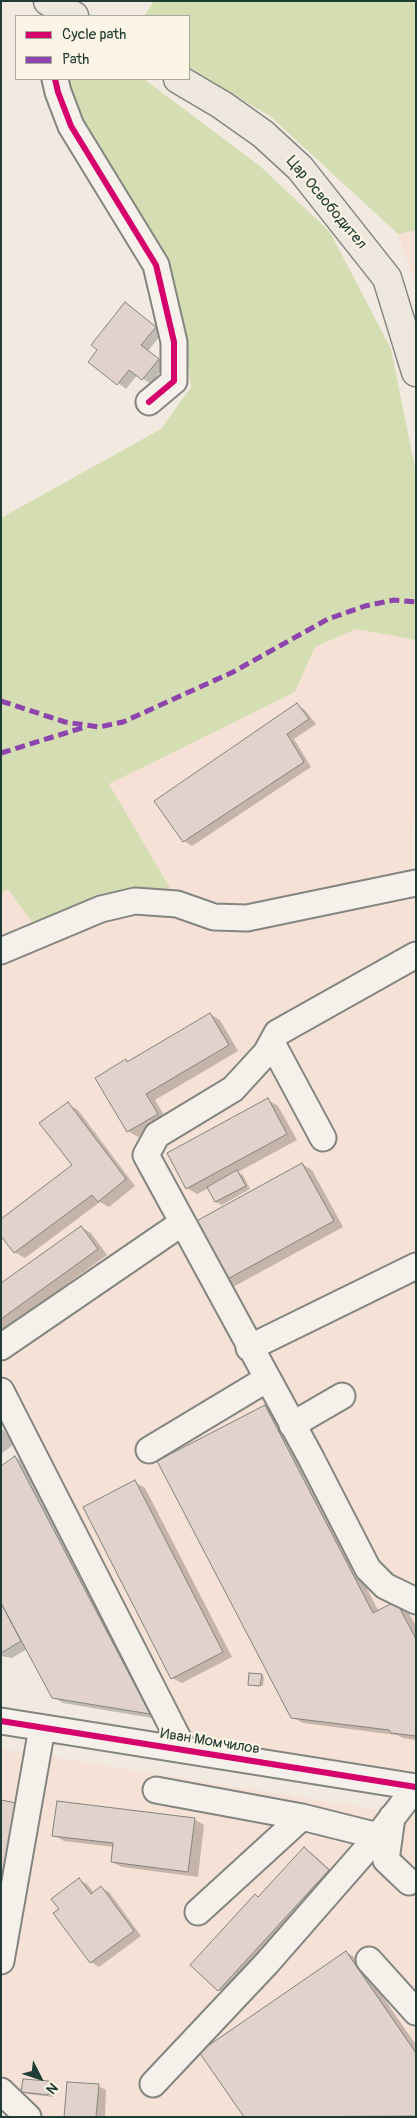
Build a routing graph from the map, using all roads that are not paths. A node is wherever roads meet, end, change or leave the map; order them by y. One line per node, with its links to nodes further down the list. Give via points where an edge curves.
1 (48, 1): 3 (main road)
2 (84, 1): 4 (street)
3 (72, 15)
4 (75, 15)
5 (56, 80): 8 (street, via 71,126 156,265 174,342 174,381)
6 (180, 80): 7 (main road, Цар Освободител, via 263,134 300,168 387,278)
7 (416, 372)
8 (149, 402)
9 (416, 883): 10 (street, via 247,918 214,917 177,904 135,901 101,909)
10 (1, 951)
11 (416, 955): 12 (street, via 277,1033)
12 (272, 1043): 13 (street); 14 (street, via 234,1089 157,1135 146,1155)
13 (323, 1138)
14 (182, 1224): 16 (street); 17 (street)
15 (416, 1266): 17 (street)
16 (1, 1347)
17 (249, 1348): 18 (street)
18 (267, 1380): 21 (street); 22 (street)
19 (1, 1391): 26 (street)
20 (342, 1396): 21 (street)
21 (292, 1425): 23 (street, via 368,1569 385,1586)
22 (149, 1450)
23 (416, 1601)
24 (1, 1721): 25 (street, Иван Момчилов)
25 (42, 1728): 26 (street, Иван Момчилов); 34 (street)
26 (184, 1750): 27 (street, Иван Момчилов)
27 (416, 1787): 30 (street)
28 (156, 1790): 29 (street)
29 (302, 1818): 30 (street); 32 (street)
30 (385, 1826): 31 (street, via 386,1860); 36 (street, via 267,1963)
31 (409, 1882)
32 (198, 1912)
33 (369, 1960): 35 (street)
34 (1, 1961)
35 (416, 2012)
36 (153, 2084)
37 (1, 2091): 38 (street)
38 (28, 2117)

